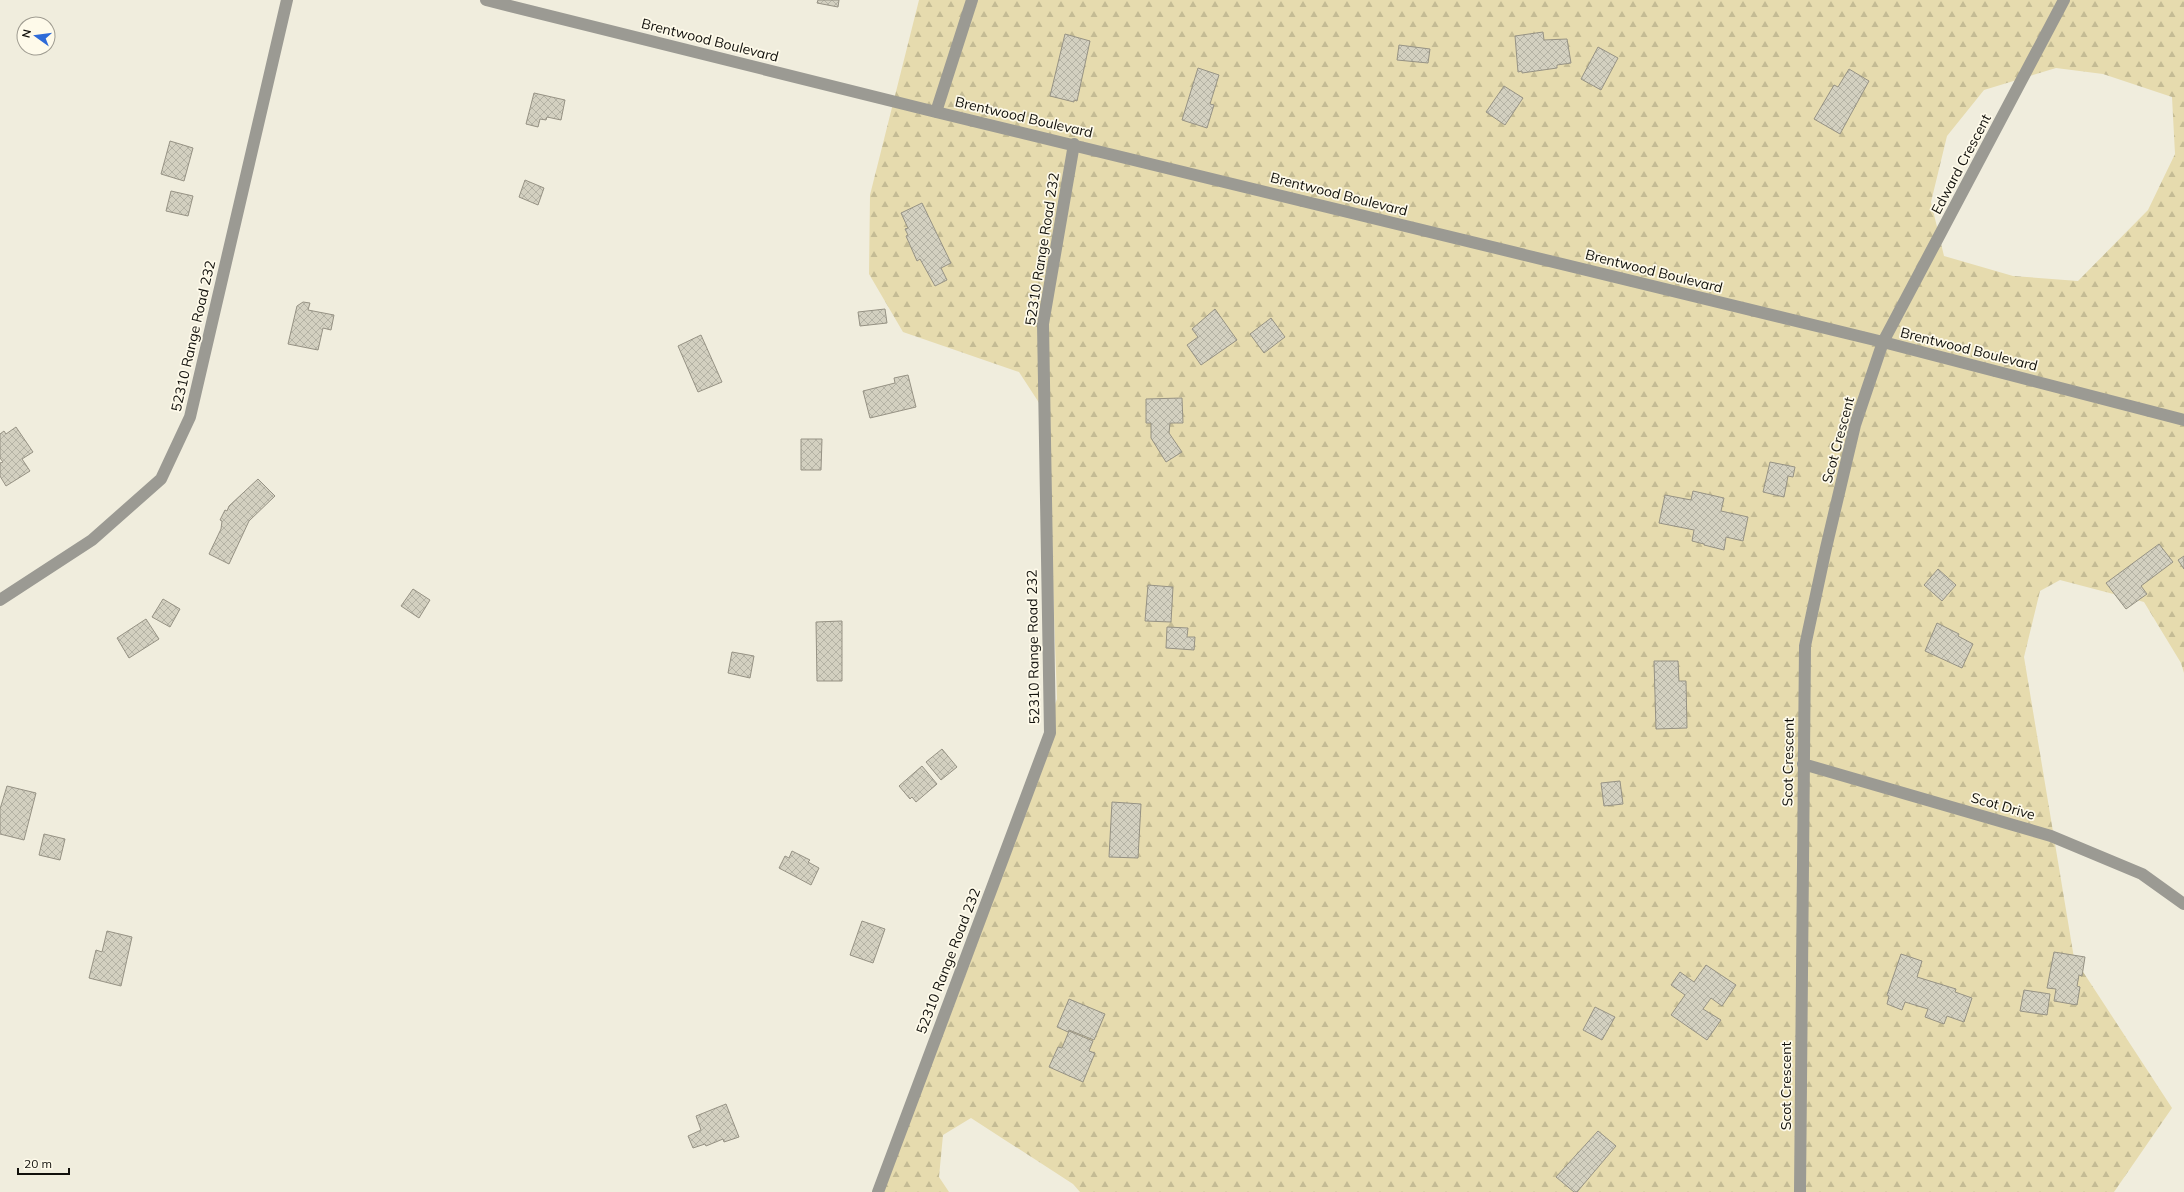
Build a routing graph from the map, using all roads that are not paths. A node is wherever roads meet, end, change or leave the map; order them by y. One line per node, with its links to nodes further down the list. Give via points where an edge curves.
1 (287, 0): 9 (street, 52310 Range Road 232, via 190,417 161,479 92,540)
2 (486, 0): 5 (street, Brentwood Boulevard)
3 (972, 0): 5 (street)
4 (2064, 0): 7 (street, Edward Crescent)
5 (936, 112): 6 (street, Brentwood Boulevard)
6 (1074, 144): 7 (street, Brentwood Boulevard); 12 (street, 52310 Range Road 232, via 1043,324 1050,733)
7 (1883, 342): 8 (street, Brentwood Boulevard); 10 (street, Scot Crescent, via 1855,425 1805,646)
8 (2184, 420)
9 (0, 600)
10 (1803, 764): 11 (street, Scot Drive, via 2051,836 2142,874); 13 (street, Scot Crescent)
11 (2184, 904)
12 (878, 1192)
13 (1800, 1192)

